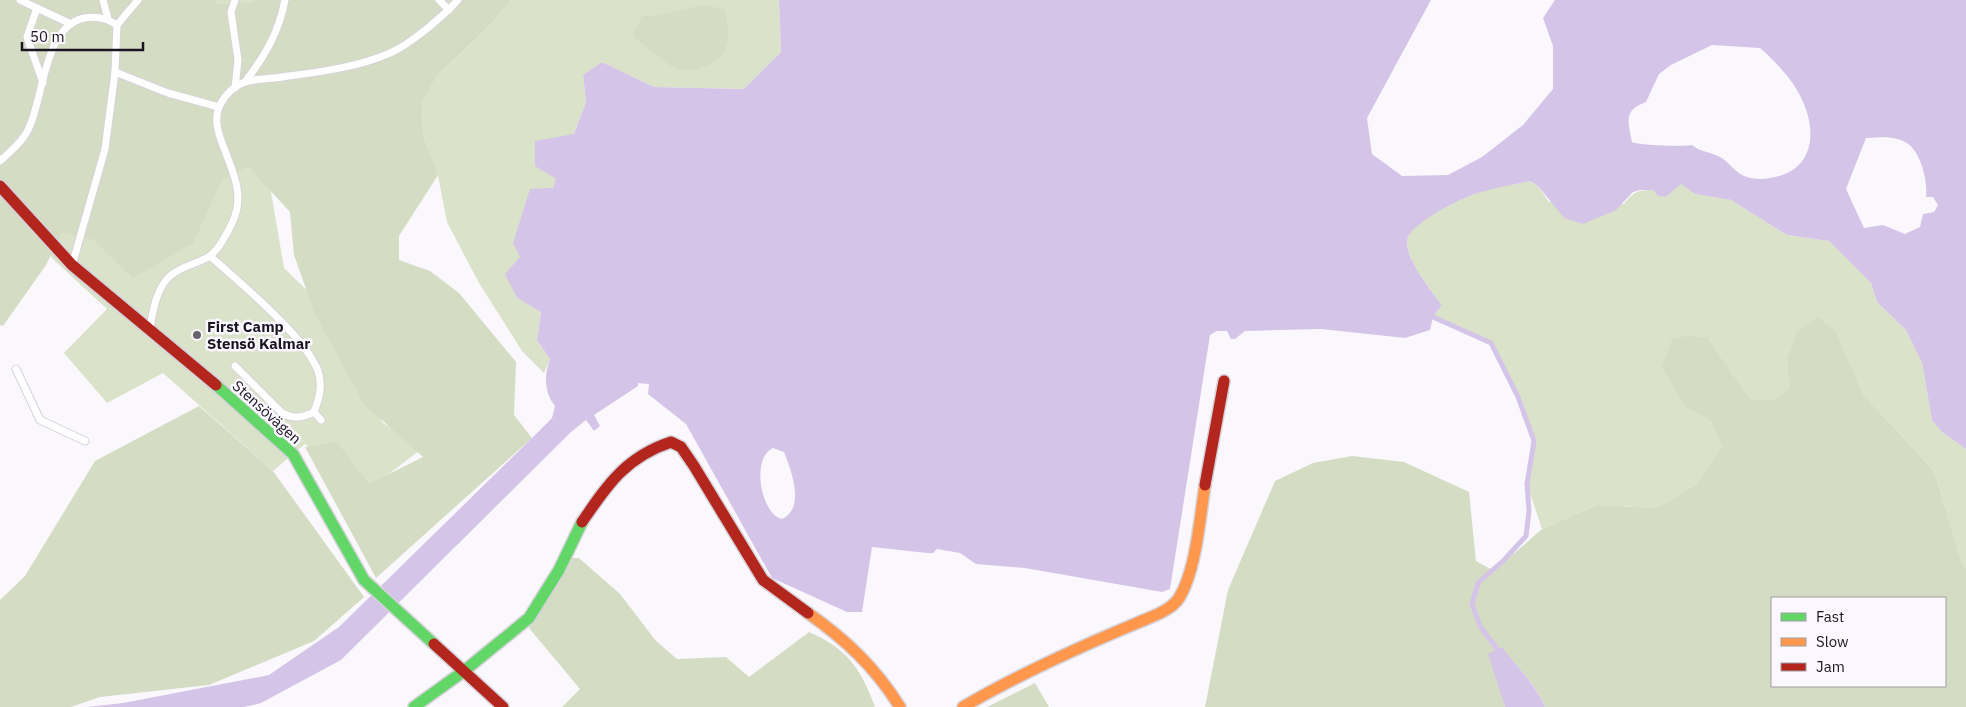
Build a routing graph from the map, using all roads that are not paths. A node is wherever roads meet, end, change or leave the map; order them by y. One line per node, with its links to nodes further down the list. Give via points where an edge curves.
1 (20, 0): 8 (lane)
2 (103, 0): 10 (lane)
3 (138, 0): 12 (lane)
4 (235, 0): 16 (lane, via 231,12 238,60)
5 (286, 0): 14 (lane, via 281,23 264,58)
6 (439, 0): 9 (lane)
7 (458, 0): 9 (lane)
8 (37, 8): 11 (lane); 15 (lane, via 27,37)
9 (449, 10): 14 (lane, via 391,53 333,70)
10 (108, 19): 11 (lane, via 95,16); 12 (lane)
11 (71, 24): 15 (lane, via 52,49)
12 (117, 25): 13 (lane)
13 (115, 72): 17 (lane, via 168,93); 21 (lane, via 105,149)
14 (245, 82): 16 (lane)
15 (43, 83): 18 (lane, via 28,131)
16 (236, 88): 17 (lane)
17 (219, 107): 20 (lane, via 216,122 236,178 238,204 223,240)
18 (0, 161)
19 (0, 186): 21 (street, Stensövägen)
20 (210, 256): 22 (lane, via 188,264 168,277 156,299); 26 (lane, via 281,322 308,354 318,371 320,384)
21 (72, 265): 22 (street, Stensövägen)
22 (149, 331): 29 (street, Stensövägen, via 248,412 293,454 364,580)
23 (234, 366): 26 (lane, via 282,413 292,418)
24 (16, 370): 28 (lane, via 40,420)
25 (1224, 381): 33 (street, via 1189,576 1178,600 1153,616 1011,679)
26 (314, 412): 27 (lane)
27 (321, 420)
28 (85, 441)
29 (464, 671): 30 (street); 31 (street, Stensövägen); 32 (street, via 529,618 559,570 578,527 607,485 625,466 650,448 671,442 685,453 762,580 844,640 885,683)
30 (414, 707)
31 (503, 707)
32 (900, 707)
33 (963, 707)

